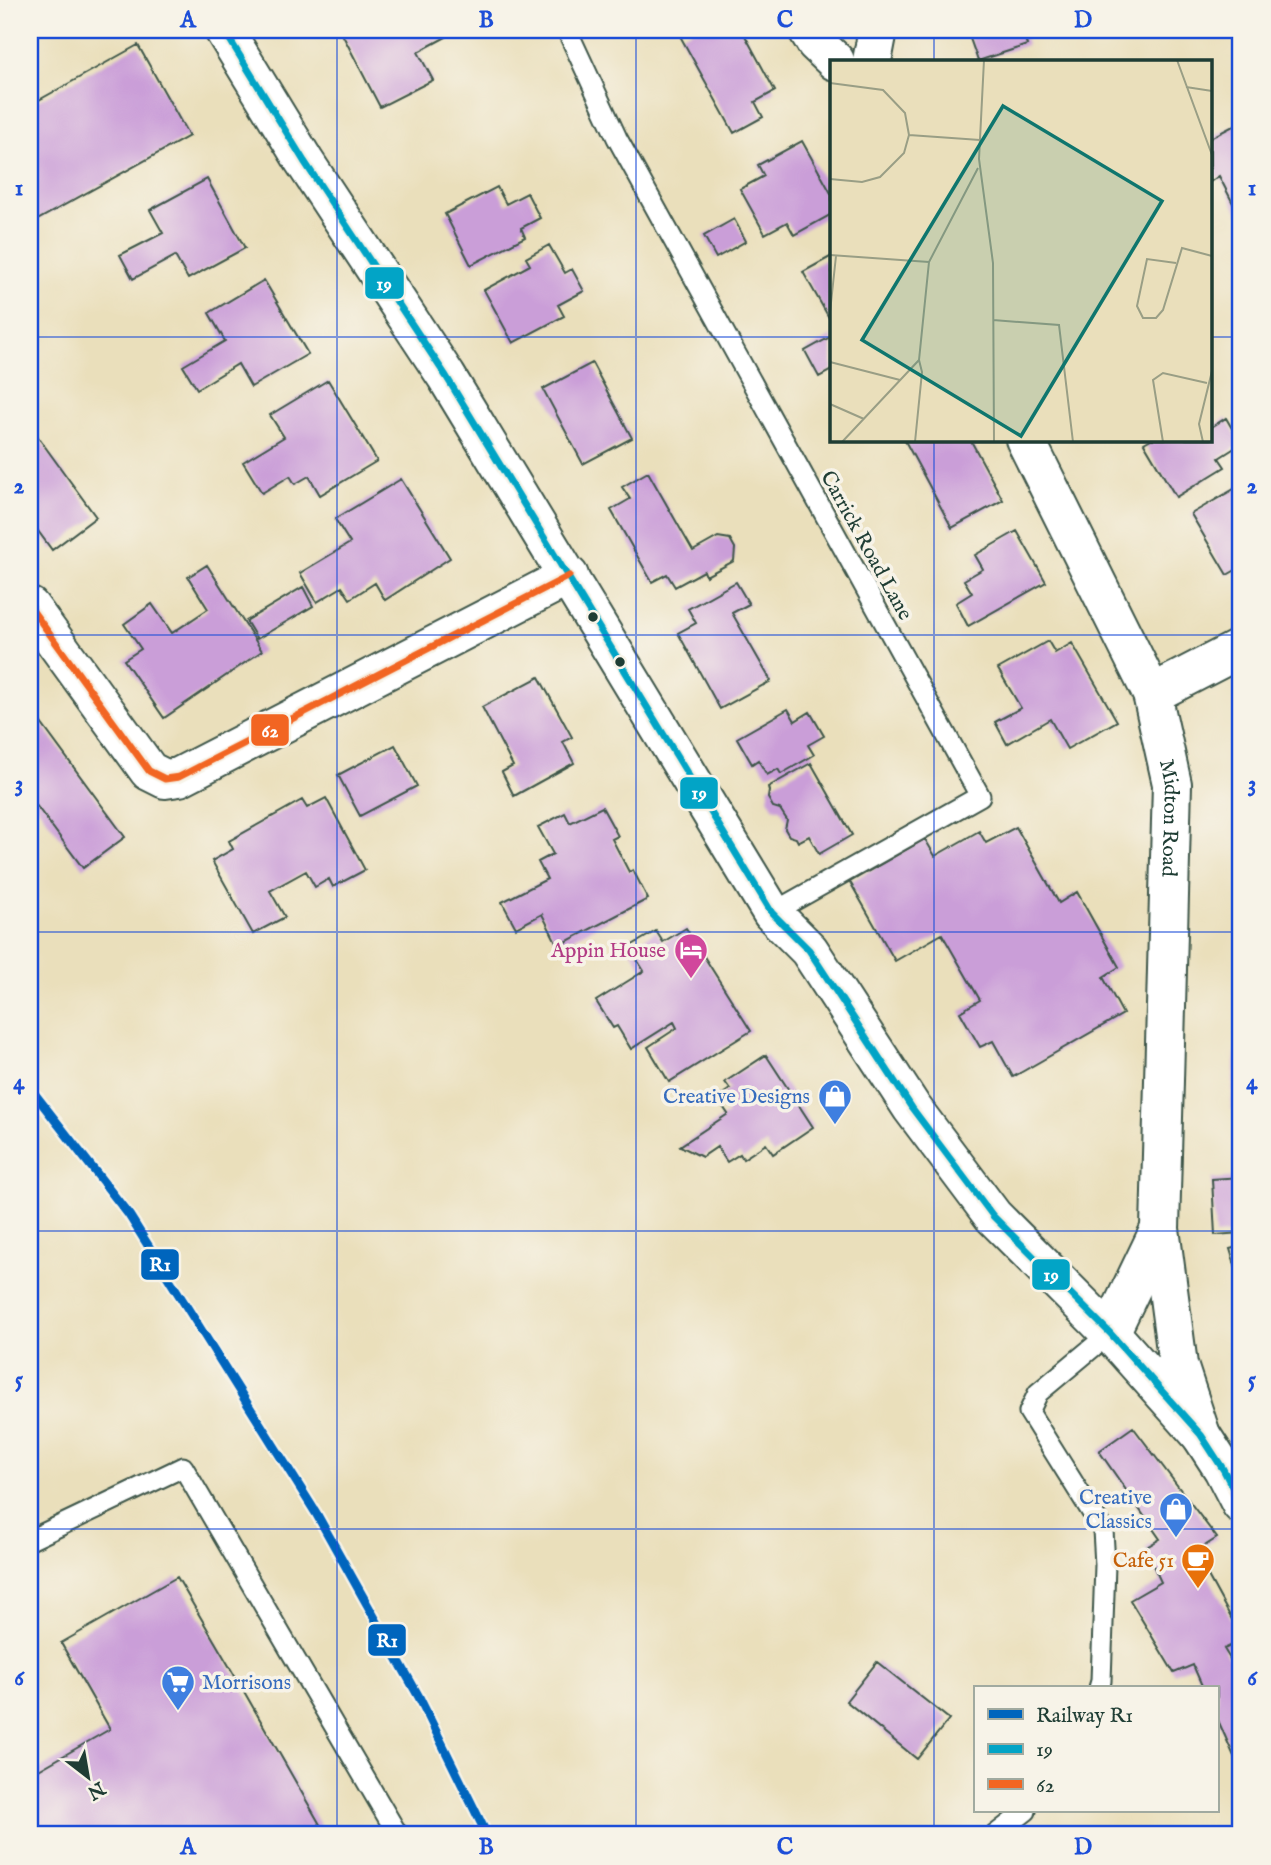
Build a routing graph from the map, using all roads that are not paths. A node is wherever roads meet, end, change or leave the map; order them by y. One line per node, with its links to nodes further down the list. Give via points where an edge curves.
1 (224, 30): 8 (street)
2 (566, 30): 12 (lane, Carrick Road Lane, via 617,138 980,796)
3 (808, 30): 5 (street)
4 (878, 30): 6 (street)
5 (834, 60)
6 (872, 60)
7 (1026, 441): 11 (street, Midton Road)
8 (569, 576): 9 (street, via 179,777 165,779 149,771); 12 (street)
9 (30, 607)
10 (1241, 648): 11 (street)
11 (1152, 694): 13 (street, Midton Road, via 1171,784)
12 (772, 913): 14 (street, via 809,950 912,1108 993,1216)
13 (1160, 1229): 14 (street, Midton Road); 15 (street, Midton Road, via 1178,1365)
14 (1110, 1333): 15 (street); 18 (lane, via 1038,1393 1029,1412 1103,1531)
15 (1200, 1435): 16 (street)
16 (1241, 1504)
17 (30, 1540): 20 (lane, via 183,1467)
18 (1100, 1686)
19 (1025, 1812): 21 (lane)
20 (398, 1835)
21 (995, 1835)

